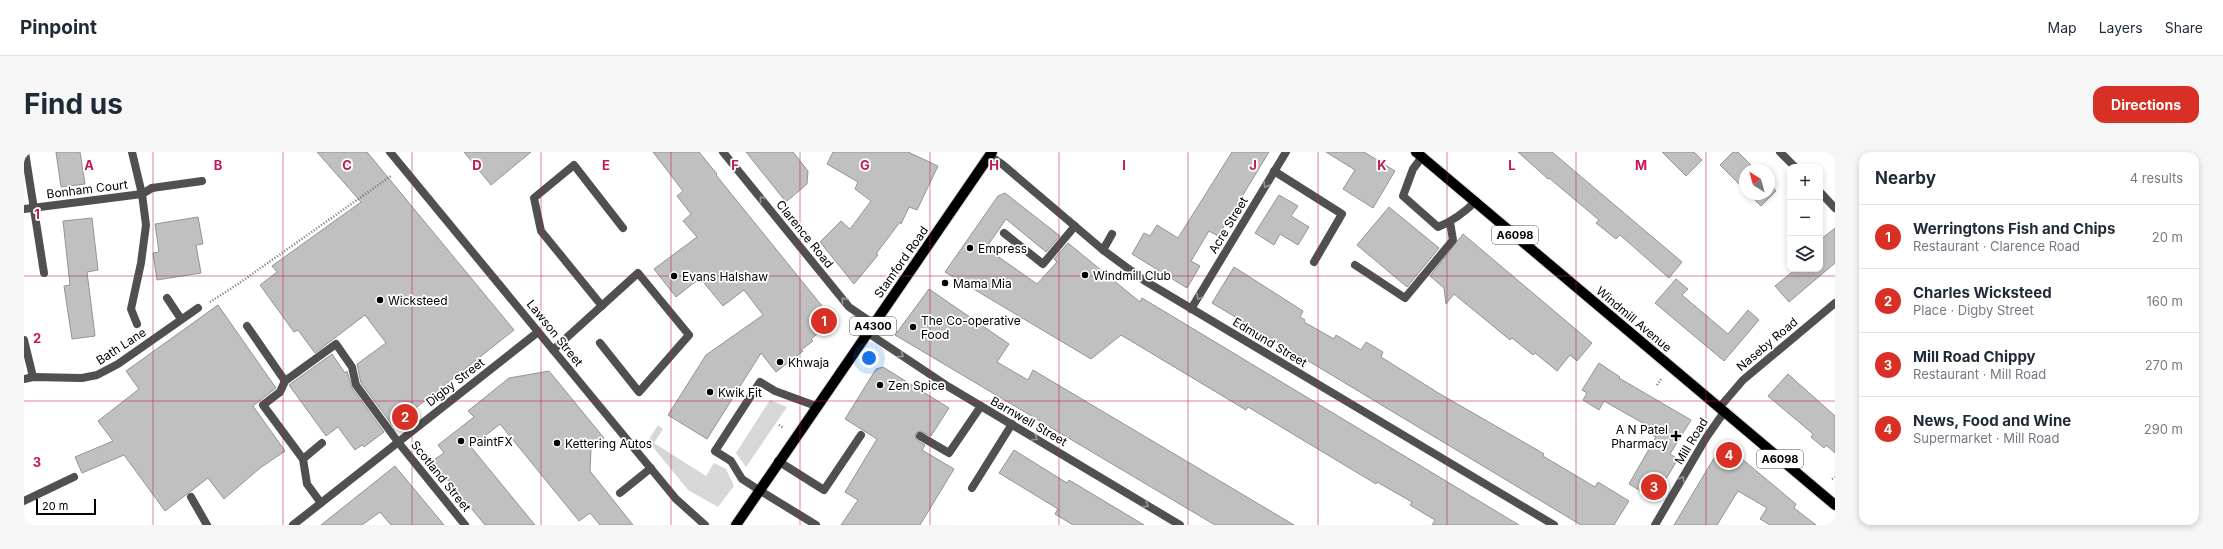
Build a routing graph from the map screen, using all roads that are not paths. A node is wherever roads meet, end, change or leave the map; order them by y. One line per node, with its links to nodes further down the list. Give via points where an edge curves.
1 (25, 152): 15 (street)
2 (132, 152): 12 (street)
3 (390, 152): 36 (street, Lawson Street)
4 (723, 152): 35 (street, Clarence Road, one-way to 4, via 849,306)
5 (1286, 152): 10 (street, Acre Street)
6 (1780, 152): 9 (street)
7 (991, 154): 19 (street, Edmund Street); 35 (main road, Stamford Road / A4300)
8 (1419, 154): 14 (main road, Windmill Avenue / A6098); 18 (street, via 1403,196 1438,227)
9 (1792, 164)
10 (1274, 171): 24 (street, via 1342,214); 31 (street, Acre Street, one-way to 31)
11 (202, 181): 12 (street, Bonham Court, via 152,188)
12 (142, 194): 15 (street, Bonham Court); 33 (street, via 146,225 131,309)
13 (1823, 195): 16 (street)
14 (1476, 201): 18 (street); 45 (main road, Windmill Avenue / A6098)
15 (34, 207): 17 (street, Bonham Court); 26 (street)
16 (1835, 208)
17 (24, 209)
18 (1450, 222): 25 (street, via 1452,240 1405,298)
19 (1074, 226): 21 (street, via 1043,264); 23 (street, Edmund Street)
20 (622, 228): 29 (street, via 574,165 534,198 541,231)
21 (1004, 233)
22 (1112, 234): 23 (street)
23 (1103, 250): 31 (street, Edmund Street)
24 (1314, 262)
25 (1355, 265)
26 (44, 273)
27 (168, 298): 32 (street)
28 (1835, 303): 45 (street, Naseby Road, via 1743,380)
29 (602, 306): 38 (street, via 638,272 690,335 639,392); 39 (street)
30 (198, 308): 32 (street, Bath Lane)
31 (1191, 310): 69 (street, Edmund Street)
32 (181, 319): 40 (street, Bath Lane, via 118,364 97,375 60,379)
33 (136, 324)
34 (247, 326): 42 (street)
35 (871, 329): 43 (main road, Stamford Road / A4300); 44 (street, Barnwell Street, one-way to 44)
36 (538, 332): 39 (street, Lawson Street); 49 (street, Digby Street)
37 (24, 340): 40 (street)
38 (600, 343)
39 (553, 350): 53 (street, Lawson Street)
40 (33, 377): 41 (street, Bath Lane)
41 (24, 379)
42 (285, 381): 49 (street, Scotland Street, via 336,344 352,366 356,385); 51 (street, via 280,392 263,405)
43 (816, 406): 52 (main road, Stamford Road / A4300); 56 (street, via 760,382 715,451 731,461 742,479)
44 (981, 406): 46 (street, Barnwell Street); 48 (street, via 949,453)
45 (1721, 410): 61 (main road, Windmill Avenue / A6098); 70 (street, Mill Road, one-way to 45)
46 (1012, 424): 55 (street); 68 (street, Barnwell Street, one-way to 68)
47 (861, 436): 52 (street, via 824,490)
48 (920, 436)
49 (398, 442): 60 (street, Digby Street); 64 (street, Scotland Street)
50 (322, 443): 51 (street)
51 (302, 459): 60 (street, via 307,484)
52 (778, 461): 56 (main road, Stamford Road / A4300)
53 (651, 468): 57 (street); 65 (street, Lawson Street, via 676,499)
54 (74, 477): 59 (street)
55 (972, 488)
56 (759, 490): 66 (main road, Stamford Road / A4300); 67 (street)
57 (620, 494)
58 (191, 497): 62 (street)
59 (24, 501)
60 (322, 503): 63 (street, Digby Street)
61 (1835, 505)
62 (206, 525)
63 (293, 525)
64 (465, 525)
65 (705, 525)
66 (736, 525)
67 (816, 525)
68 (1180, 525)
69 (1554, 525)
70 (1655, 525)

